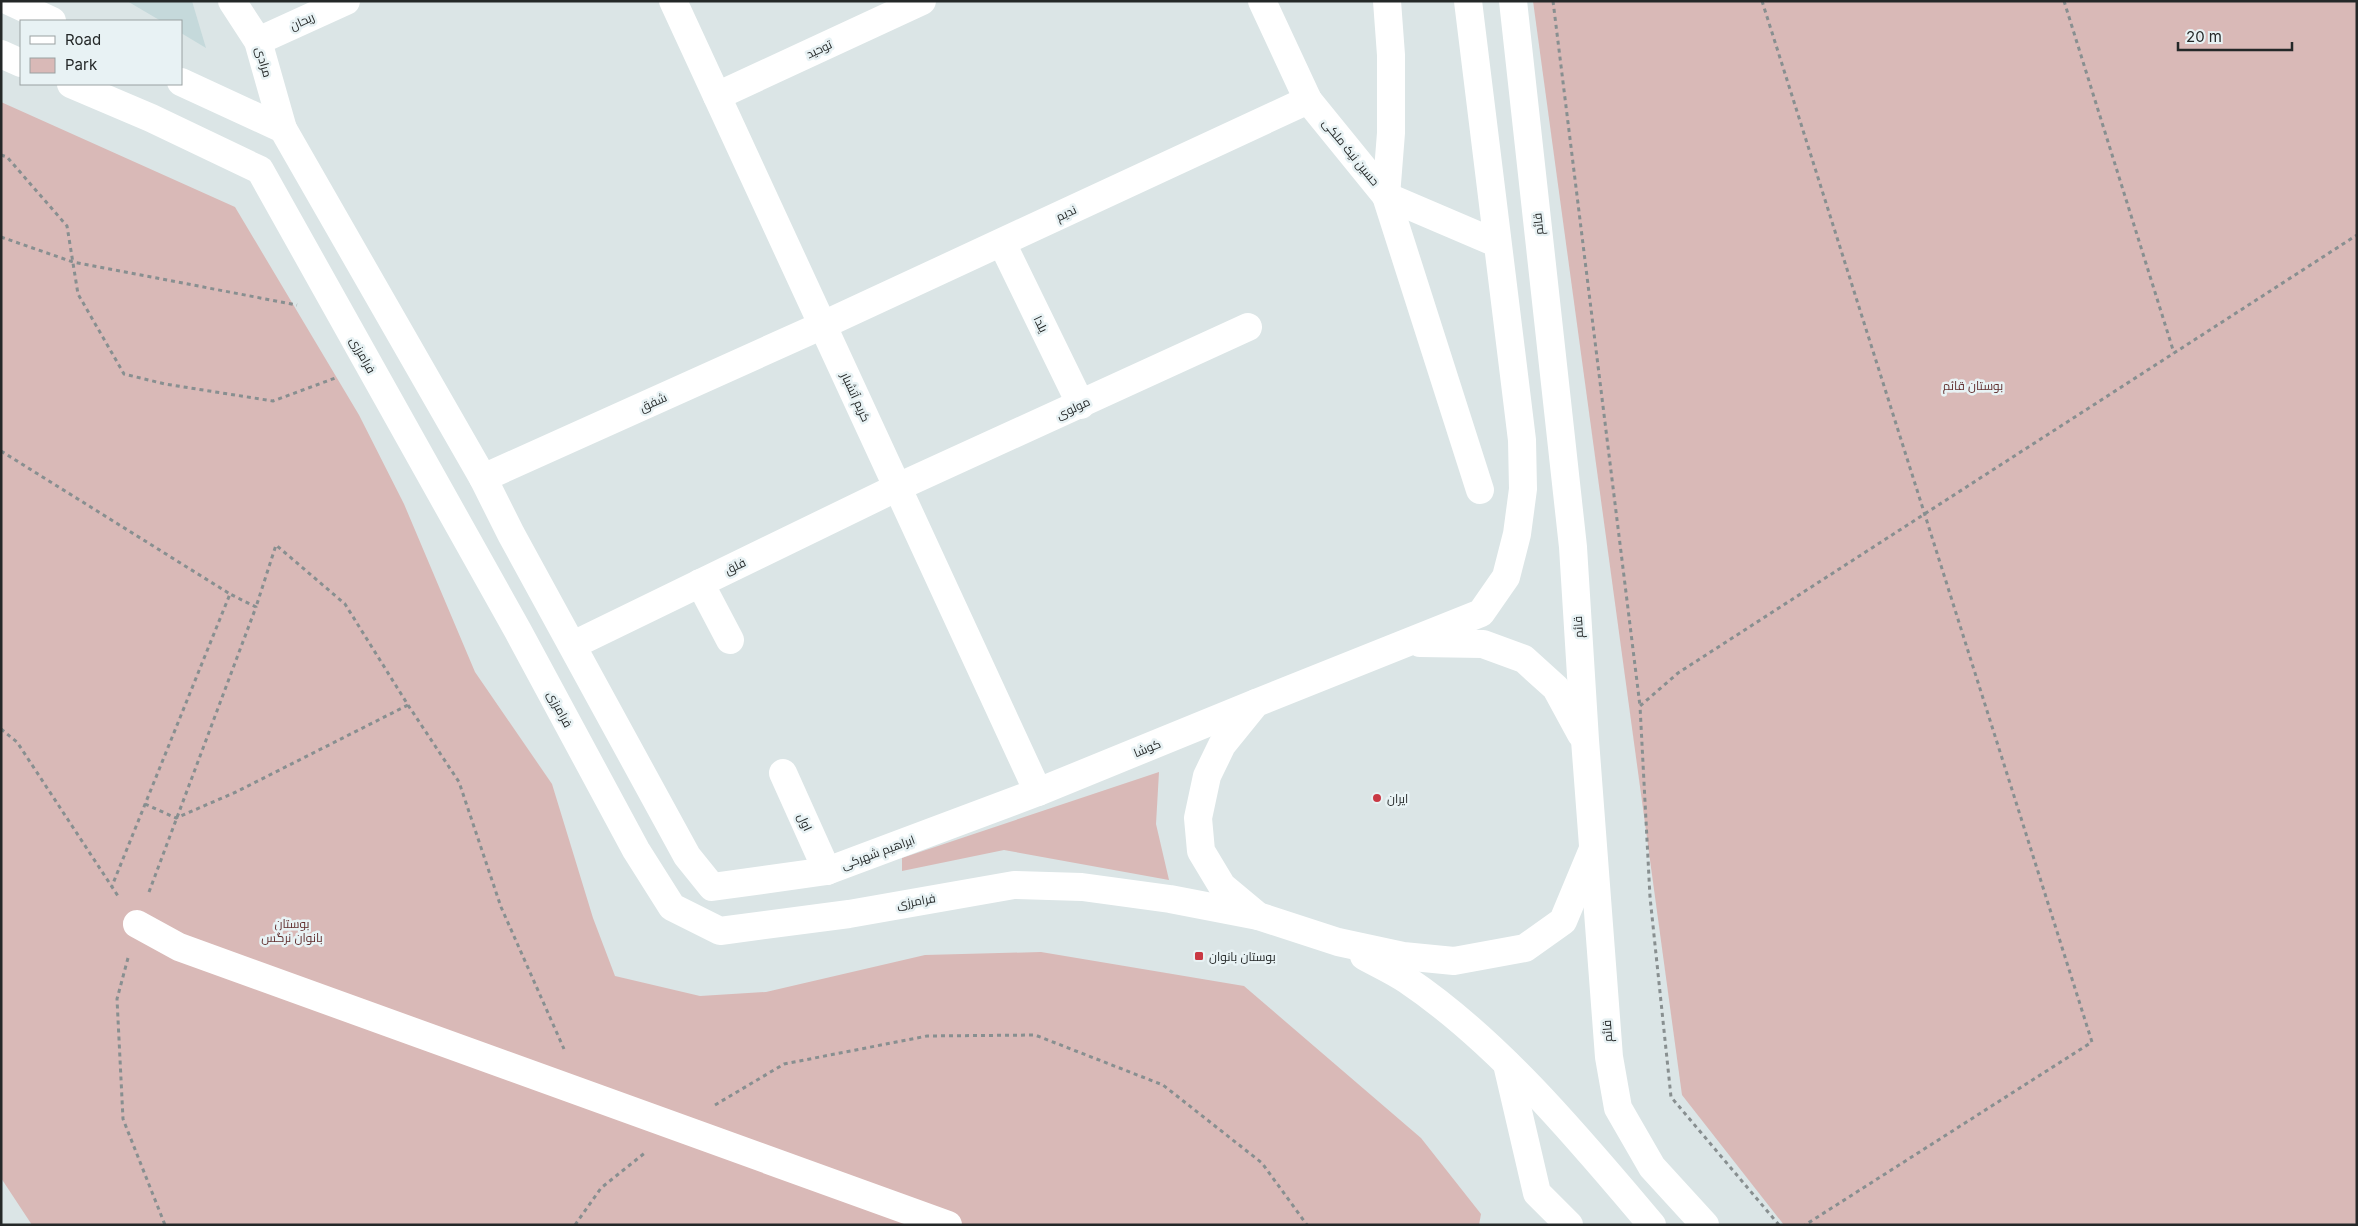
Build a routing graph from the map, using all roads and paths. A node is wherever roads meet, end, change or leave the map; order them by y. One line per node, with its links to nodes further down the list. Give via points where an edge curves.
1 (9, 1): 13 (street)
2 (232, 1): 14 (street, مرادی)
3 (346, 1): 14 (street, ریحان)
4 (673, 1): 19 (street, کریم آتشبار)
5 (922, 1): 19 (street, توحید)
6 (1262, 1): 20 (street, حسین نیک ملکی)
7 (1386, 1): 23 (street, via 1391,55 1392,133)
8 (1468, 1): 27 (street)
9 (1512, 1): 50 (street, قائم, via 1573,547)
10 (1552, 1): 48 (path)
11 (1762, 1): 39 (path)
12 (2064, 1): 32 (path)
13 (50, 20)
14 (258, 40): 21 (street, مرادی)
15 (1, 54): 16 (street)
16 (20, 63)
17 (182, 82): 21 (street)
18 (73, 85): 29 (street, فرامرزی, via 260,170)
19 (717, 96): 30 (street, کریم آتشبار)
20 (1308, 100): 23 (street, حسین نیک ملکی); 26 (street, ندیم)
21 (283, 129): 36 (street)
22 (1, 155): 28 (path, via 7,157 67,226)
23 (1386, 196): 27 (street, حسین نیک ملکی); 38 (street)
24 (2357, 235): 32 (path)
25 (1, 237): 28 (path)
26 (1002, 243): 30 (street, ندیم); 34 (street, یلدا)
27 (1496, 243): 44 (street, via 1522,440 1523,489 1517,534 1506,577 1481,613)
28 (73, 262): 29 (path); 33 (path, via 78,294 124,374 164,384 273,401)
29 (340, 313): 33 (street, فرامرزی)
30 (823, 326): 36 (street, شفق); 37 (street, کریم آتشبار)
31 (1248, 327): 34 (street, مولوی)
32 (2174, 353): 39 (path)
33 (369, 366): 57 (street, فرامرزی, via 636,850 672,907 720,931 849,914 1014,885 1092,888)
34 (1081, 404): 37 (street, مولوی)
35 (1, 450): 41 (path)
36 (483, 478): 45 (street)
37 (898, 487): 40 (street, فلق); 52 (street, کریم آتشبار)
38 (1480, 490)
39 (1925, 514): 48 (path, via 1678,673); 71 (path, via 2092,1042)
40 (700, 583): 43 (street); 45 (street, فلق)
41 (230, 594): 42 (path); 53 (path)
42 (256, 607): 47 (path, via 276,545 345,604); 54 (path)
43 (730, 640)
44 (1406, 643): 46 (street, کوشا); 50 (street, via 1483,644 1524,659 1556,688)
45 (573, 645): 56 (street, ابراهیم شهرکی, via 686,856 712,887)
46 (1256, 703): 52 (street, کوشا); 57 (street, via 1222,745 1206,776 1198,818 1201,851 1222,886)
47 (408, 705): 54 (path, via 236,792); 61 (path, via 459,782 501,907)
48 (1640, 706): 70 (path, via 1650,897 1671,1097)
49 (1, 729): 53 (path, via 18,742 112,886)
50 (1585, 740): 55 (street, قائم)
51 (783, 773): 56 (street, اول)
52 (1038, 792): 56 (street, ابراهیم شهرکی)
53 (145, 804): 54 (path)
54 (176, 818): 58 (path)
55 (1593, 849): 59 (street, via 1563,921 1525,948 1454,961 1403,956); 69 (street, قائم, via 1609,1057 1618,1108 1652,1166)
56 (827, 871)
57 (1258, 916): 59 (street)
58 (137, 924): 61 (street, via 179,947); 63 (path, via 117,999 123,1119)
59 (1338, 942): 60 (street, via 1406,980 1463,1022)
60 (1507, 1064): 67 (street, via 1537,1193); 68 (street)
61 (583, 1092): 62 (street)
62 (677, 1126): 64 (path, via 601,1188); 65 (street); 66 (path, via 784,1064 927,1036 1035,1035 1163,1085 1262,1163)
63 (165, 1225)
64 (575, 1225)
65 (948, 1225)
66 (1307, 1225)
67 (1569, 1225)
68 (1652, 1225)
69 (1705, 1225)
70 (1779, 1225)
71 (1806, 1225)

